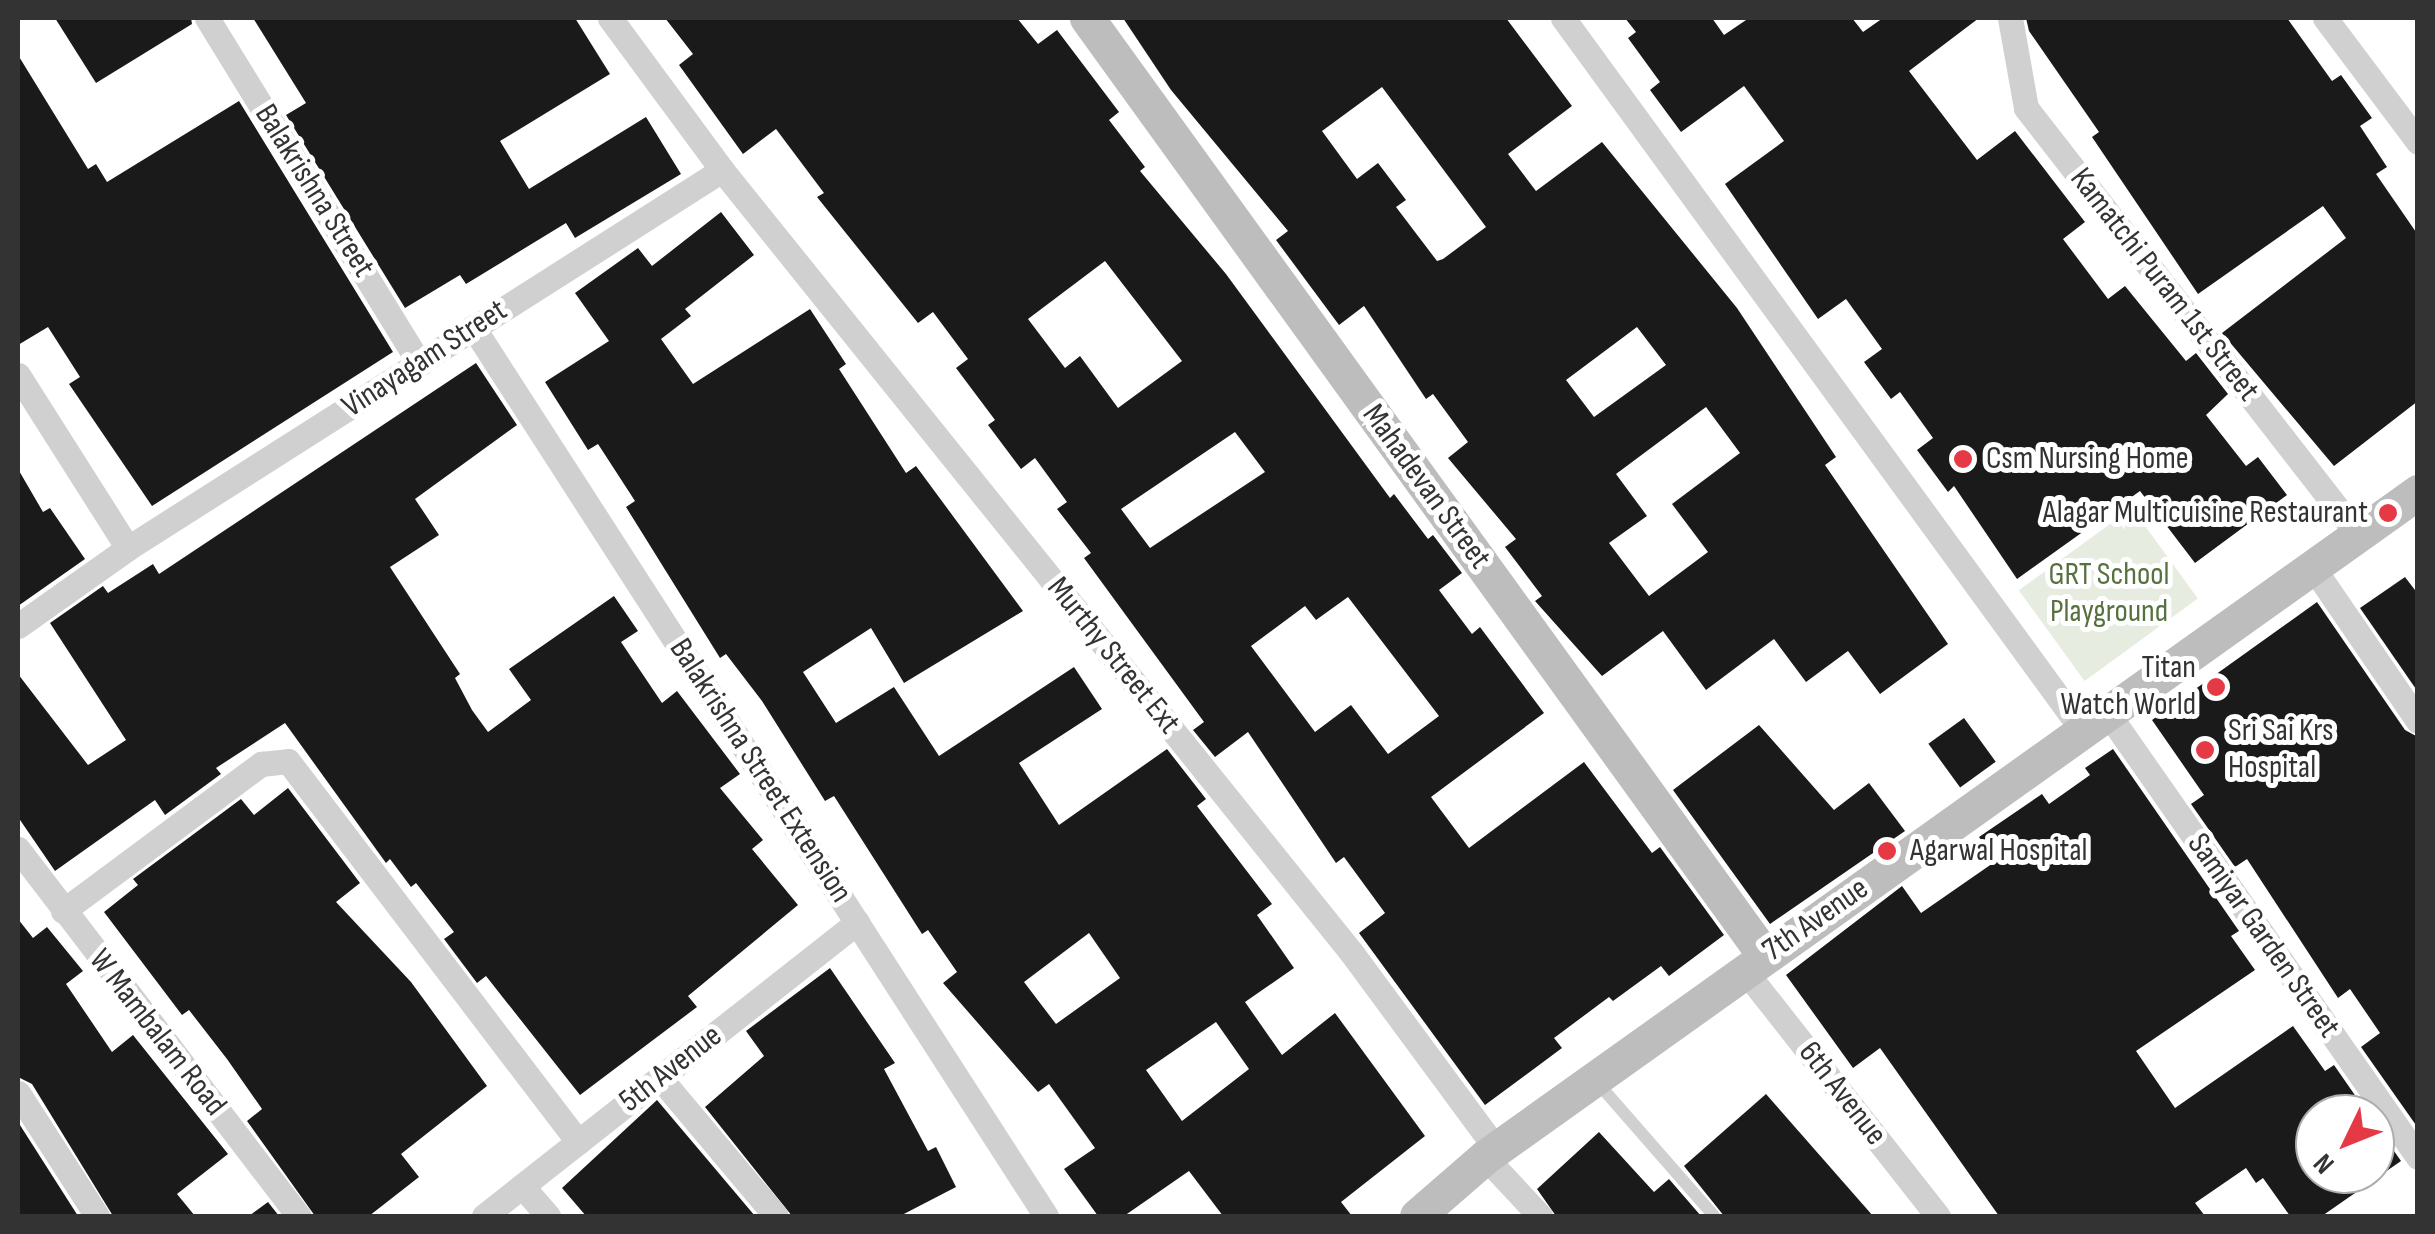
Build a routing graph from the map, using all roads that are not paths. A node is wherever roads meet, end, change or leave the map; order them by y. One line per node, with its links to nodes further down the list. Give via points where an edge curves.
1 (208, 18): 10 (street, Balakrishna Street)
2 (610, 18): 8 (street, Murthy Street Ext)
3 (1087, 18): 22 (main road, Mahadevan Street)
4 (1563, 18): 18 (street, Samiyar Garden Street)
5 (2010, 18): 13 (street, Kamatchi Puram 1st Street, via 2026,108)
6 (2325, 18): 7 (street)
7 (2418, 142)
8 (722, 170): 9 (street, Vinayagam Street); 27 (street, Murthy Street Ext, via 1351,952)
9 (473, 327): 10 (street, Vinayagam Street); 21 (street, Balakrishna Street Extension)
10 (420, 364): 14 (street, Vinayagam Street)
11 (18, 376): 14 (street)
12 (2418, 492): 13 (main road, 7th Avenue)
13 (2359, 536): 15 (main road, 7th Avenue)
14 (128, 548): 16 (street, Vinayagam Street)
15 (2314, 569): 17 (street); 18 (main road, 7th Avenue)
16 (18, 626)
17 (2418, 721)
18 (2096, 723): 22 (main road, 7th Avenue); 28 (street, Samiyar Garden Street)
19 (18, 848): 20 (street, W Mambalam Road)
20 (63, 910): 26 (street, via 261,764 288,762); 31 (street, W Mambalam Road)
21 (857, 922): 23 (street, 5th Avenue); 35 (street, Balakrishna Street Extension)
22 (1755, 963): 24 (main road, 7th Avenue); 39 (street, 6th Avenue)
23 (660, 1078): 26 (street, 5th Avenue); 34 (street)
24 (1595, 1079): 27 (main road, 7th Avenue); 38 (lane)
25 (18, 1092): 30 (street)
26 (578, 1142): 29 (street, 5th Avenue)
27 (1490, 1152): 36 (main road, 7th Avenue); 37 (street, Murthy Street Ext)
28 (2418, 1157)
29 (522, 1186): 32 (street, 5th Avenue); 33 (street)
30 (97, 1216)
31 (299, 1216)
32 (484, 1216)
33 (548, 1216)
34 (776, 1216)
35 (1046, 1216)
36 (1417, 1216)
37 (1540, 1216)
38 (1714, 1216)
39 (1938, 1216)

